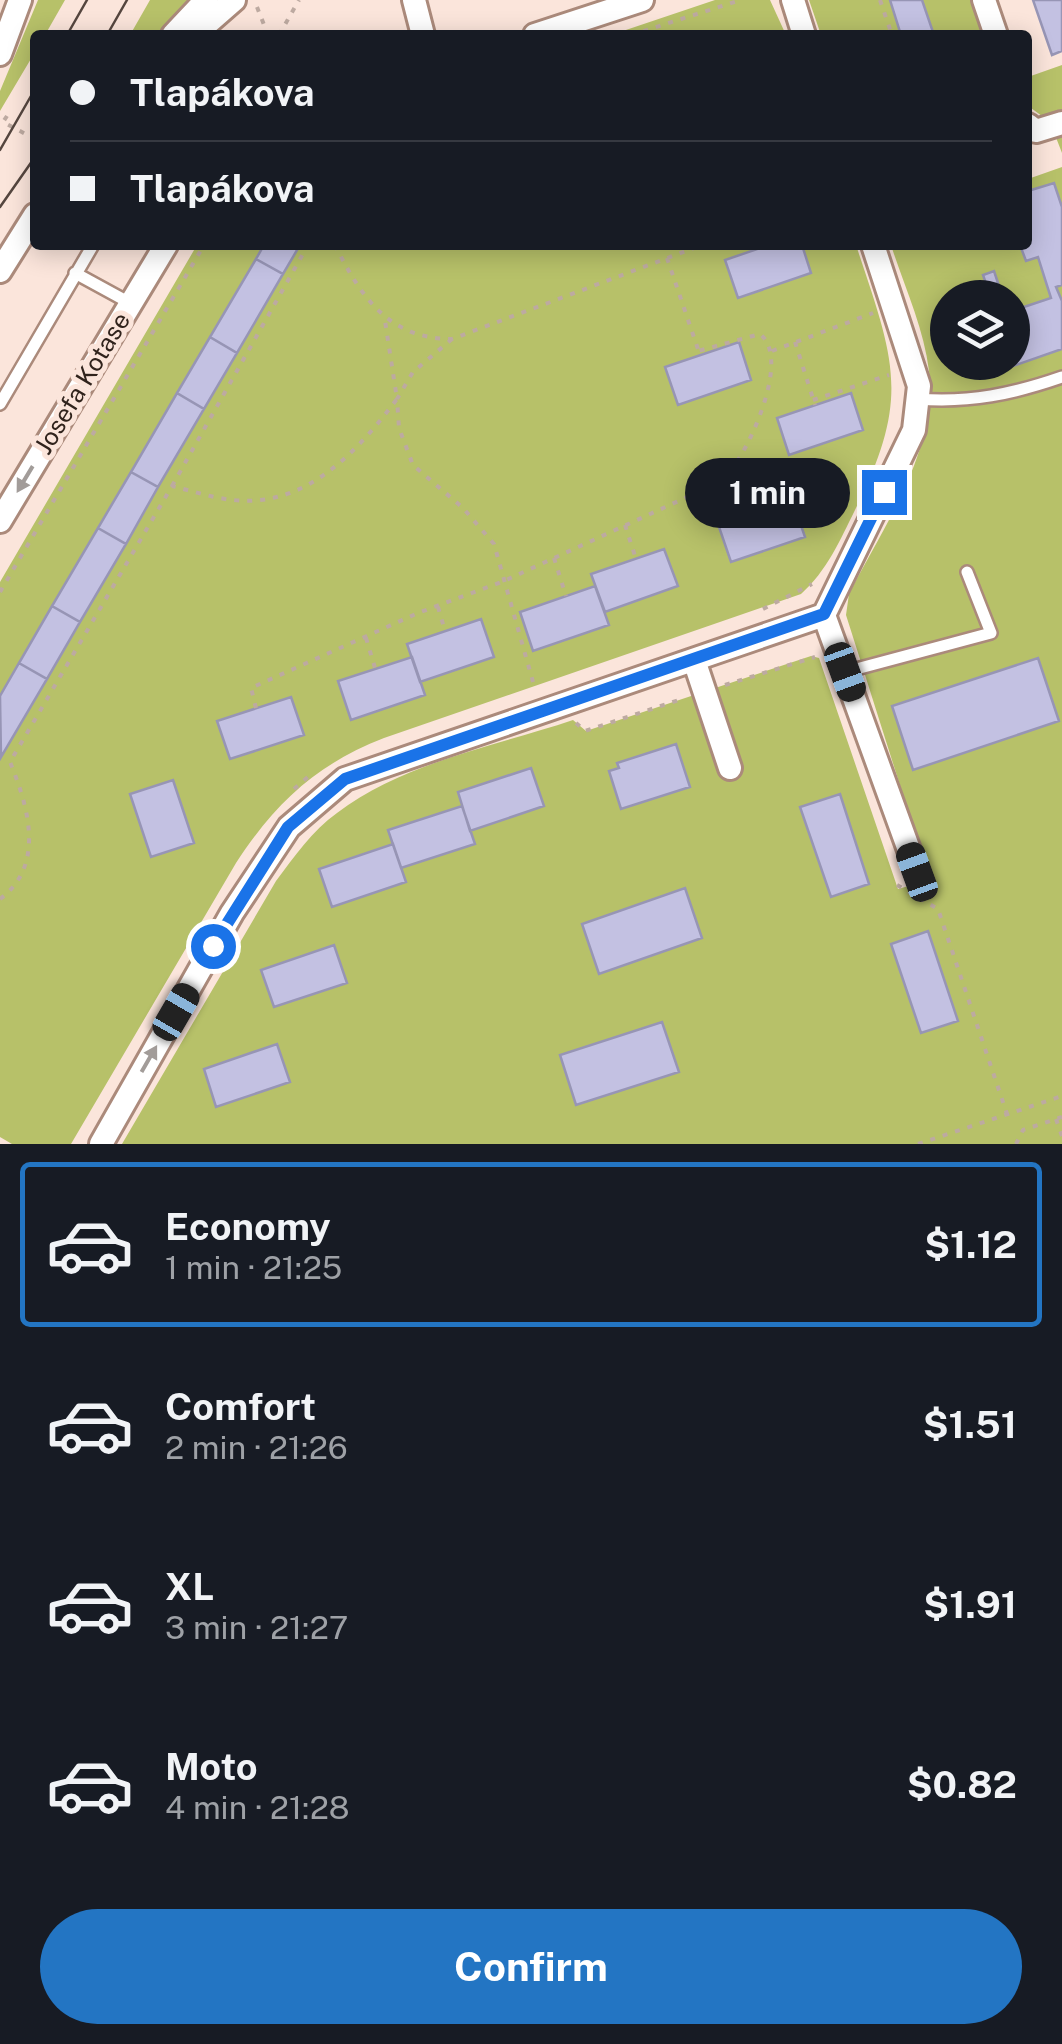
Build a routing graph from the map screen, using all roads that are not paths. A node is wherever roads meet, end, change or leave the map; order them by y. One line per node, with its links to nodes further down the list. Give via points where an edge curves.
1 (20, 0): 14 (street)
2 (206, 0): 8 (street)
3 (234, 0): 9 (street)
4 (414, 0): 10 (street)
5 (642, 0): 11 (street)
6 (793, 0): 12 (street)
7 (984, 0): 13 (street)
8 (178, 30)
9 (200, 30)
10 (423, 30)
11 (550, 30)
12 (802, 30)
13 (994, 30)
14 (0, 54)
15 (1062, 123): 16 (street)
16 (1032, 128)
17 (30, 223): 21 (street)
18 (90, 250): 22 (lane)
19 (163, 250): 23 (street, Josefa Kotase)
20 (875, 250): 25 (street)
21 (0, 271)
22 (75, 273): 23 (lane); 26 (lane)
23 (130, 303): 27 (street, Josefa Kotase, one-way to 27)
24 (1062, 377): 25 (lane, via 1013,394 958,402)
25 (918, 398): 29 (street, via 914,430)
26 (0, 404)
27 (0, 521)
28 (967, 572): 31 (lane, via 991,633)
29 (824, 614): 30 (street); 31 (street)
30 (694, 660): 32 (street); 34 (street, one-way to 30, via 232,913 288,827 314,803 345,779 571,711)
31 (845, 672): 33 (street)
32 (730, 768)
33 (917, 872)
34 (100, 1144)

